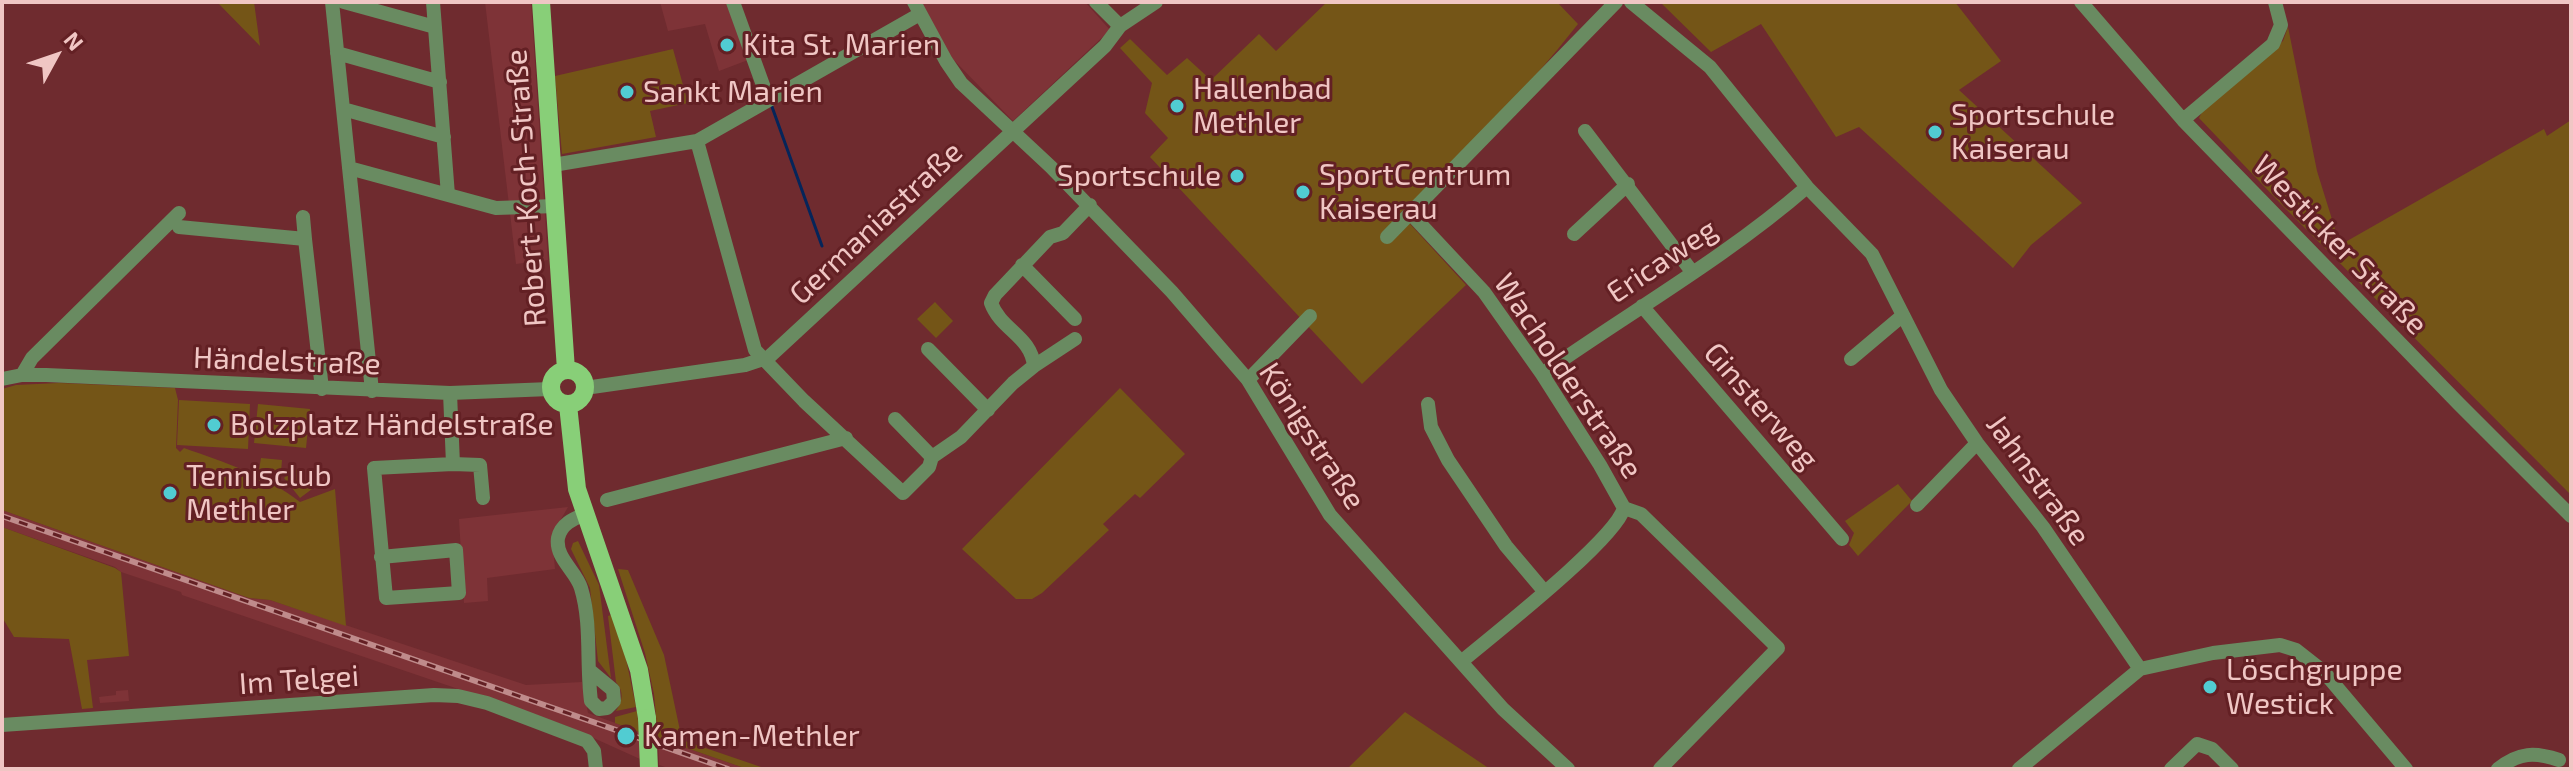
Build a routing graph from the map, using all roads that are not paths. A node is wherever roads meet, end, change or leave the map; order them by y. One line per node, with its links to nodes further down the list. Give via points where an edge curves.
1 (332, 2): 15 (street)
2 (344, 2): 14 (street)
3 (433, 2): 14 (street)
4 (541, 2): 24 (main road, Robert-Koch-Straße)
5 (733, 2): 17 (street)
6 (1096, 2): 13 (street)
7 (1156, 2): 13 (street, Germaniastraße)
8 (1616, 2): 31 (street)
9 (1631, 2): 27 (street, Jahnstraße, via 1710,67)
10 (2081, 2): 19 (street, Westicker Straße)
11 (2275, 2): 19 (street, via 2281,25 2273,44)
12 (917, 8): 17 (street); 20 (street, Königstraße, via 961,83)
13 (1120, 26): 20 (street, Germaniastraße)
14 (435, 27): 16 (street)
15 (337, 53): 16 (street); 18 (street)
16 (440, 82): 22 (street)
17 (768, 99): 23 (street)
18 (343, 109): 22 (street); 25 (street)
19 (2183, 120): 70 (street, Westicker Straße)
20 (1014, 131): 29 (street, Königstraße); 45 (street, Germaniastraße)
21 (1585, 131): 26 (street)
22 (444, 137): 28 (street)
23 (697, 141): 24 (street); 45 (street, via 750,338)
24 (553, 165): 30 (main road, Robert-Koch-Straße)
25 (349, 168): 28 (street); 55 (street)
26 (1628, 184): 33 (street); 37 (street)
27 (1807, 187): 37 (street, Ericaweg); 40 (street, Jahnstraße, via 1872,254)
28 (448, 195): 30 (street, via 496,208)
29 (1090, 205): 36 (street); 51 (street, Königstraße)
30 (556, 206): 47 (main road, Robert-Koch-Straße)
31 (1411, 214): 34 (street); 48 (street, Wacholderstraße, via 1484,292)
32 (303, 217): 35 (street)
33 (1574, 234)
34 (1387, 237)
35 (305, 239): 49 (street, via 179,220 47,342); 53 (street)
36 (1022, 265): 41 (street); 46 (street, via 991,303 1033,352)
37 (1693, 273): 38 (street, Ericaweg)
38 (1642, 306): 48 (street, Ericaweg); 71 (street, Ginsterweg)
39 (1310, 316): 51 (street)
40 (1902, 316): 44 (street); 62 (street, Jahnstraße, via 1941,390)
41 (1075, 319)
42 (1075, 339): 46 (street)
43 (928, 349): 59 (street)
44 (1851, 359)
45 (763, 360): 52 (street, Germaniastraße); 61 (street)
46 (1034, 366): 59 (street)
47 (566, 370): 52 (main road, via 582,377); 54 (main road, via 552,379)
48 (1542, 374): 68 (street, Wacholderstraße)
49 (22, 375): 50 (street); 53 (street, Händelstraße)
50 (2, 379)
51 (1248, 380): 74 (street, Königstraße, via 1330,515)
52 (585, 388): 58 (main road, via 582,398)
53 (322, 389): 55 (street, Händelstraße)
54 (550, 389): 56 (street, Händelstraße); 58 (main road, via 554,399)
55 (372, 391): 56 (street, Händelstraße)
56 (450, 393): 64 (street)
57 (1428, 404): 73 (street, via 1431,427 1448,460 1506,546)
58 (568, 405): 69 (main road, via 574,470)
59 (988, 410): 63 (street)
60 (895, 419): 63 (street)
61 (846, 438): 63 (street, via 903,493); 66 (street)
62 (1977, 443): 67 (street); 75 (street, Jahnstraße, via 2043,527)
63 (932, 457)
64 (453, 464): 65 (street, via 480,465); 72 (street, via 374,468)
65 (483, 498)
66 (607, 500)
67 (1917, 505)
68 (1624, 508): 73 (street, Wacholderstraße, via 1616,525); 82 (street, via 1641,514 1778,648)
69 (585, 514): 76 (street, via 566,523 558,545 581,588); 80 (main road, bridge, via 636,659)
70 (2571, 516)
71 (1842, 539)
72 (381, 557): 72 (street, via 386,598 459,593 456,550)
73 (1544, 591): 74 (street, Wacholderstraße)
74 (1461, 662): 81 (street, Königstraße)
75 (2140, 669): 83 (street); 86 (street, via 2266,645 2296,650 2324,672)
76 (589, 670)
77 (2, 725): 79 (street, Im Telgei, via 458,696 582,738 592,745)
78 (2559, 760): 87 (street, via 2528,753)
79 (596, 769)
80 (649, 769)
81 (1568, 769)
82 (1660, 769)
83 (2019, 769)
84 (2171, 769): 85 (street, via 2197,744 2212,749)
85 (2232, 769)
86 (2406, 769)
87 (2498, 769)

